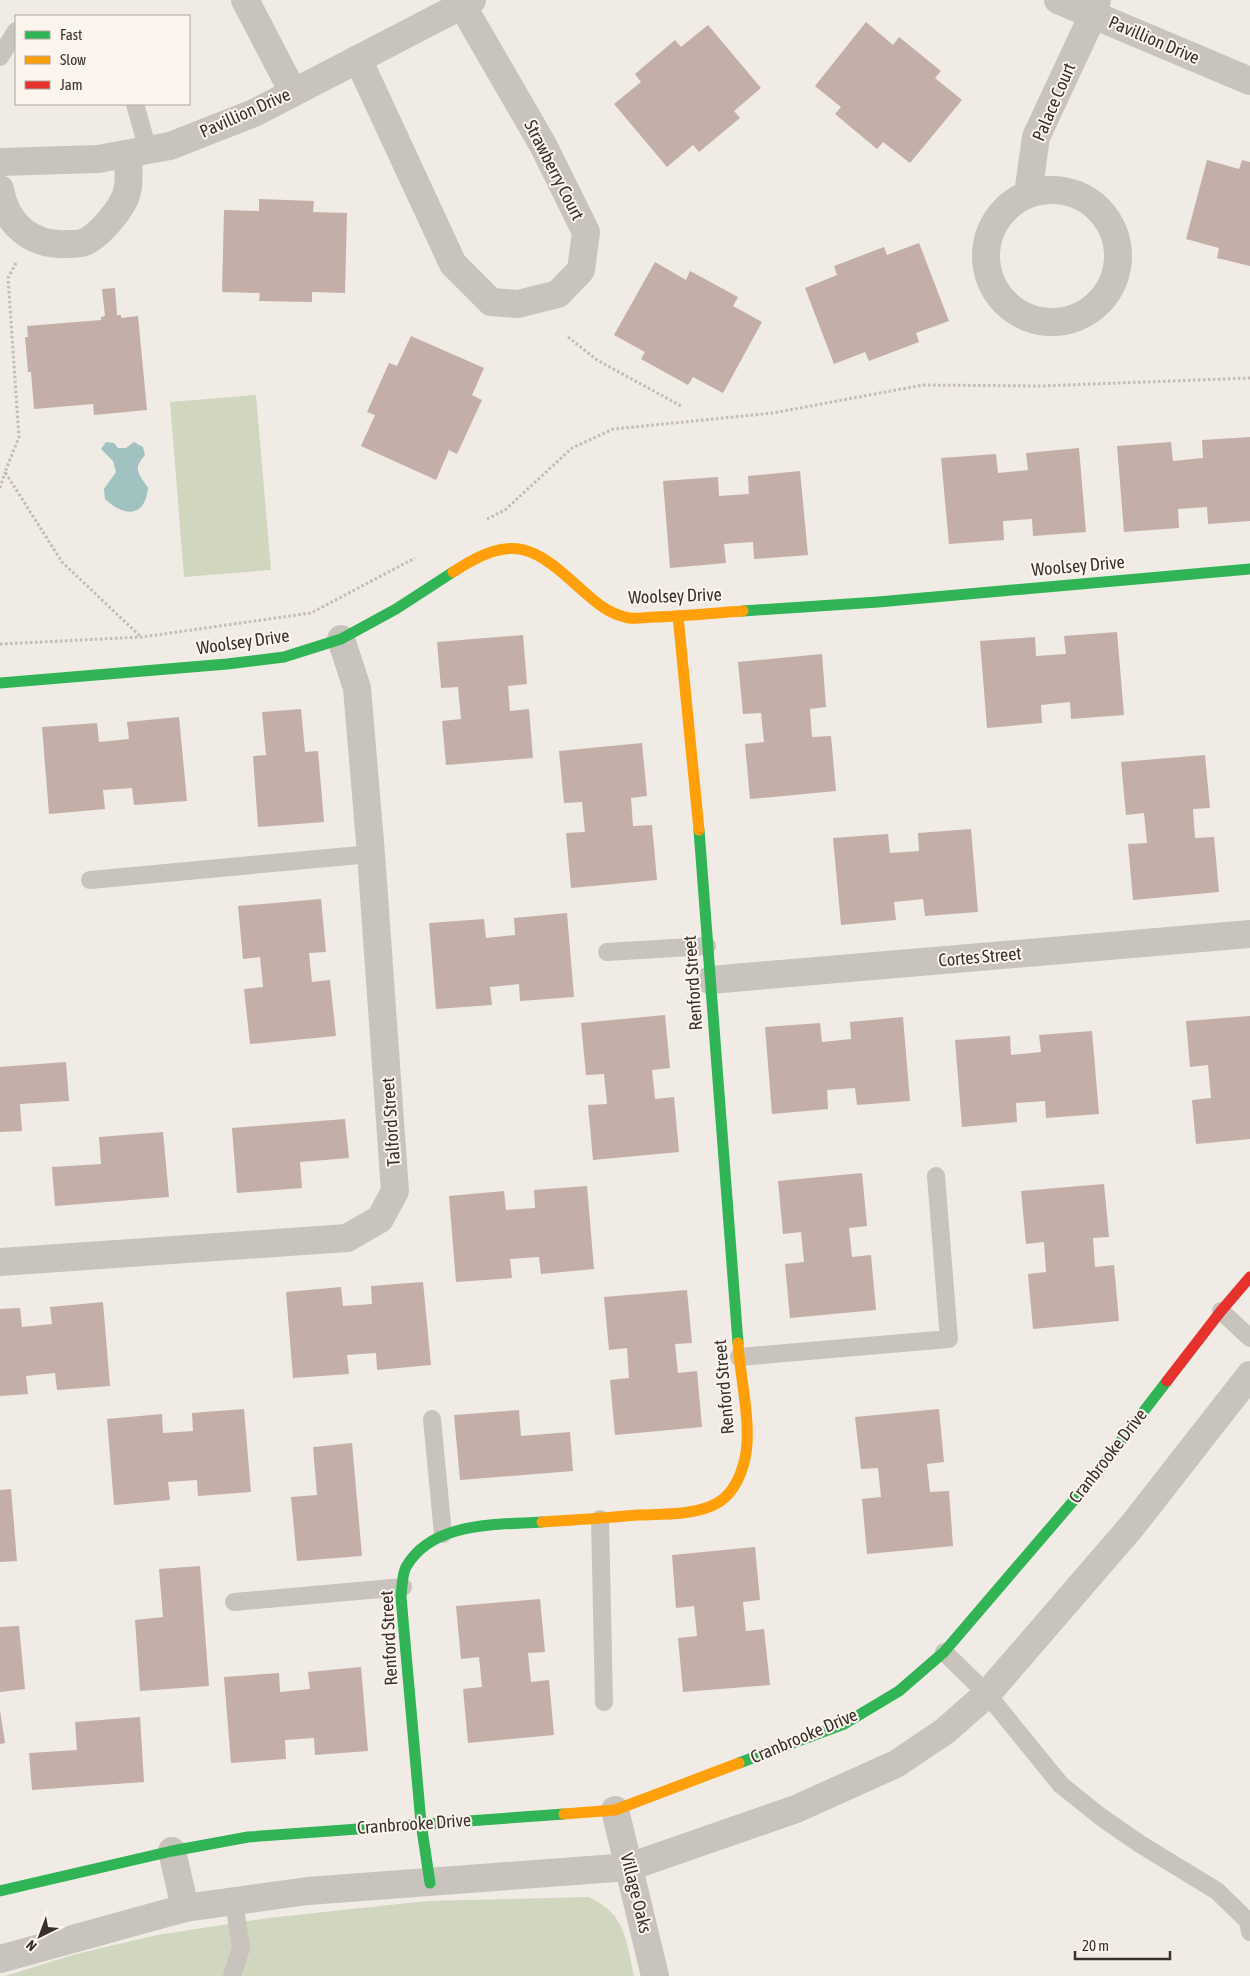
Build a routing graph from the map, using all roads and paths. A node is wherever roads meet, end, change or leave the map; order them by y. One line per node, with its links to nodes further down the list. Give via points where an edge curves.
1 (246, 0): 9 (street)
2 (1058, 0): 4 (street, Pavillion Drive)
3 (467, 2): 7 (street, Pavillion Drive); 7 (street, Strawberry Court, via 586,232 581,270 558,294 518,304 491,302 453,264)
4 (1095, 7): 8 (street, Pavillion Drive); 14 (street, Palace Court, via 1036,136)
5 (15, 33): 6 (lane)
6 (0, 57)
7 (358, 59): 9 (street, Pavillion Drive)
8 (1250, 81)
9 (293, 92): 11 (street, Pavillion Drive, via 254,113 170,146)
10 (135, 105): 11 (lane)
11 (138, 152): 12 (street, Pavillion Drive, via 98,159); 15 (street, via 127,192 116,215 101,230 83,243 56,245)
12 (0, 162)
13 (0, 189): 15 (street, via 3,205)
14 (1028, 194): 14 (street, via 1006,207 991,228 985,254 989,279 1003,302 1024,317 1049,323 1075,319 1098,305 1113,284 1119,258 1114,233 1100,211 1080,195 1054,190)
15 (30, 237): 19 (path, via 8,278 19,436)
16 (568, 336): 18 (path, via 597,360)
17 (1250, 378): 21 (path, via 1040,386 923,385 773,414 613,430 572,448 505,510)
18 (683, 407)
19 (5, 472): 20 (path); 25 (path, via 62,562)
20 (0, 488)
21 (480, 523)
22 (422, 554): 25 (path, via 311,613)
23 (1250, 568): 24 (street, Woolsey Drive, via 878,602)
24 (678, 616): 26 (street, Woolsey Drive, via 626,618 604,609 554,564 538,554 518,548 497,550 473,559 396,609); 32 (street, Renford Street)
25 (142, 637): 27 (path)
26 (341, 639): 28 (street, Woolsey Drive, via 284,657); 29 (street, Talford Street, via 357,688)
27 (0, 644)
28 (0, 683)
29 (371, 854): 30 (lane); 36 (street, Talford Street, via 396,1191 380,1219 347,1238)
30 (90, 880)
31 (1250, 934): 34 (street, Cortes Street)
32 (707, 946): 33 (lane); 34 (street, Renford Street)
33 (607, 952)
34 (710, 980): 40 (street, Renford Street)
35 (936, 1176): 40 (lane, via 949,1340)
36 (0, 1262)
37 (1250, 1277): 38 (street, Cranbrooke Drive)
38 (1221, 1311): 39 (lane); 47 (street, Cranbrooke Drive, via 1087,1485)
39 (1250, 1338)
40 (740, 1357): 43 (street, Renford Street, via 747,1428 746,1453 733,1489 704,1509)
41 (1250, 1375): 48 (street, via 1132,1526)
42 (432, 1419): 44 (lane)
43 (600, 1519): 44 (street, Renford Street, via 486,1526); 49 (lane)
44 (443, 1534): 45 (street, Renford Street, via 423,1545 405,1568)
45 (402, 1587): 46 (lane); 51 (street, Renford Street)
46 (234, 1602)
47 (944, 1652): 48 (lane); 50 (street, Cranbrooke Drive, via 899,1691 844,1724)
48 (987, 1694): 53 (street, via 945,1731 896,1764 796,1809); 58 (lane, via 1061,1785 1116,1828 1217,1891)
49 (604, 1702)
50 (615, 1810): 51 (street, Cranbrooke Drive); 53 (street, Village Oaks)
51 (421, 1823): 52 (street, Cranbrooke Drive, via 248,1837); 54 (street, Renford Street)
52 (172, 1851): 55 (street, Cranbrooke Drive); 57 (street)
53 (630, 1866): 54 (street); 61 (street, Village Oaks)
54 (430, 1883): 56 (street, via 308,1891)
55 (0, 1891)
56 (234, 1902): 57 (street); 60 (lane, via 241,1948)
57 (185, 1908): 59 (street)
58 (1249, 1924)
59 (0, 1959)
60 (232, 1976)
61 (656, 1976)

